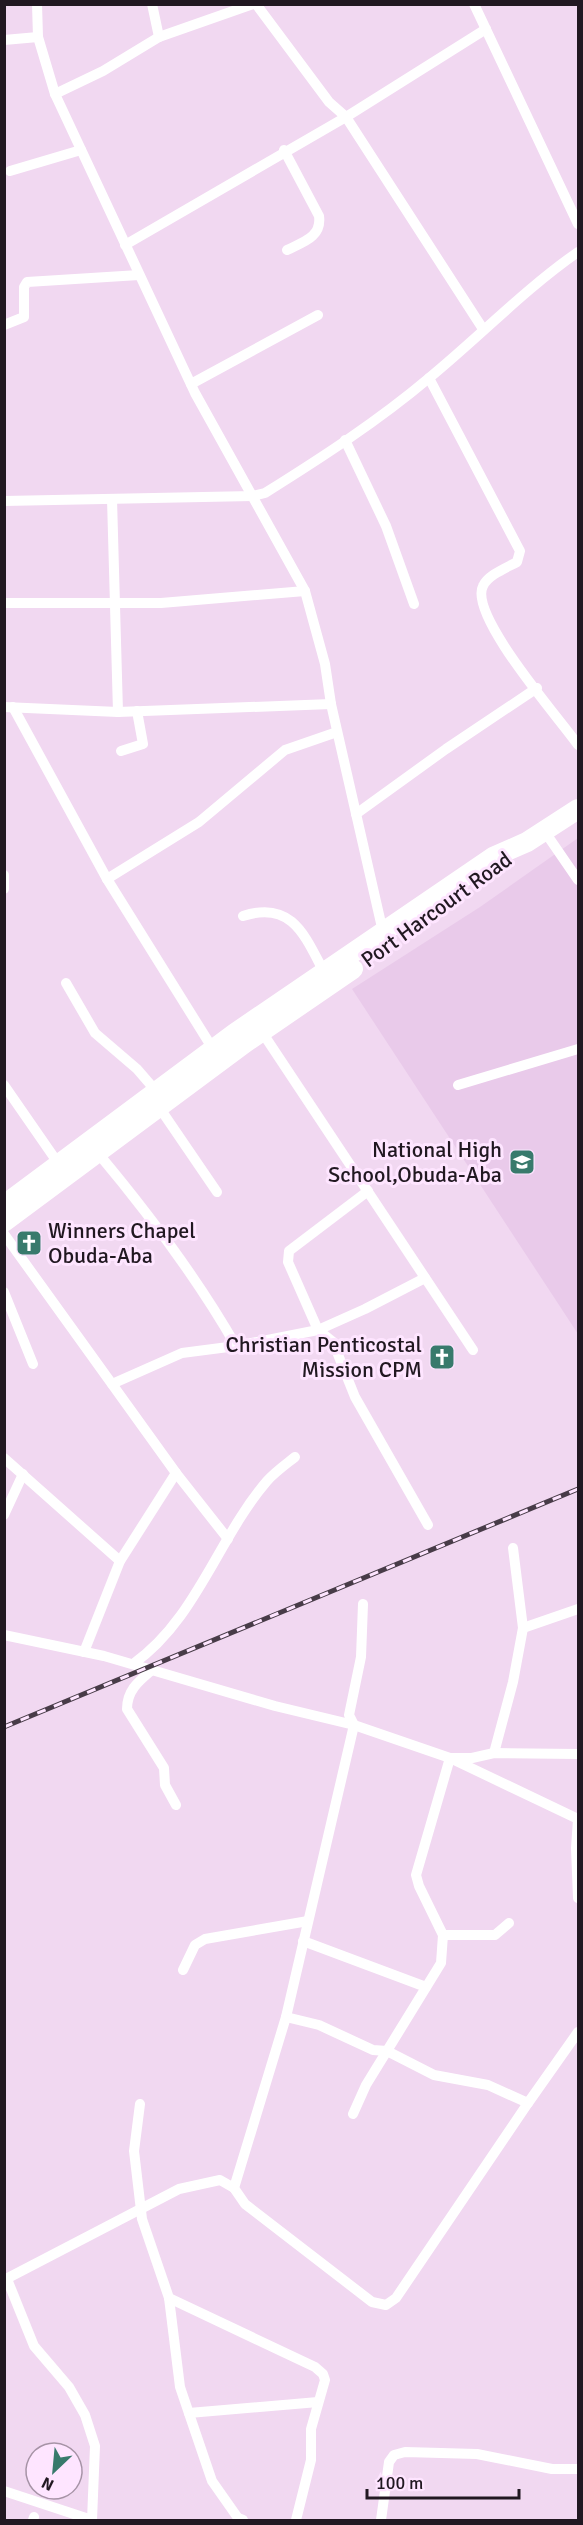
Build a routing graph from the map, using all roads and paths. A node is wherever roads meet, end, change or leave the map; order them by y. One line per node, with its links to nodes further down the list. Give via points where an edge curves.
1 (38, 4): 6 (street)
2 (152, 4): 7 (street)
3 (255, 4): 7 (street); 10 (street, via 329,102)
4 (474, 4): 5 (street)
5 (486, 29): 10 (street); 14 (street)
6 (38, 37): 8 (street); 9 (street)
7 (159, 37): 9 (street)
8 (4, 40)
9 (55, 94): 11 (street)
10 (346, 117): 12 (street); 21 (street)
11 (81, 150): 13 (street); 15 (street)
12 (284, 150): 15 (street); 16 (street, via 321,224 312,237)
13 (10, 171)
14 (579, 224)
15 (125, 245): 18 (street)
16 (287, 250)
17 (579, 252): 21 (street)
18 (139, 274): 20 (street, via 27,282 24,316); 23 (street)
19 (318, 315): 23 (street)
20 (4, 325)
21 (483, 329): 22 (street)
22 (429, 378): 24 (street); 32 (street, via 520,551 517,562 482,586 481,596 496,634)
23 (191, 384): 25 (street)
24 (345, 440): 25 (street, via 265,493); 31 (street, via 386,526)
25 (253, 496): 26 (street); 28 (street)
26 (112, 499): 27 (street); 29 (street)
27 (4, 501)
28 (305, 591): 29 (street, via 162,603); 33 (street, via 325,664)
29 (115, 602): 30 (street); 36 (street)
30 (4, 603)
31 (414, 604)
32 (537, 688): 38 (street); 41 (street)
33 (331, 704): 35 (street); 37 (street)
34 (9, 707): 36 (street); 45 (street)
35 (136, 711): 36 (street); 39 (street, via 143,744)
36 (118, 712)
37 (337, 732): 41 (street); 45 (street, via 285,750 199,822)
38 (579, 745)
39 (121, 751)
40 (579, 809): 42 (highway)
41 (356, 814): 49 (street)
42 (545, 832): 43 (highway); 46 (street)
43 (527, 842): 49 (highway, Port Harcourt Road, via 493,857); 52 (highway, Port Harcourt Road, via 499,868)
44 (4, 875): 47 (street)
45 (107, 879): 53 (street)
46 (579, 880)
47 (4, 889)
48 (243, 916): 50 (street, via 267,912 294,921)
49 (383, 932): 50 (highway, Port Harcourt Road)
50 (324, 972): 53 (highway, Port Harcourt Road)
51 (66, 983): 57 (street, via 95,1033 136,1069)
52 (262, 1032): 57 (highway, Port Harcourt Road); 60 (street)
53 (213, 1049): 57 (highway, Port Harcourt Road)
54 (579, 1049): 56 (street)
55 (4, 1085): 59 (street)
56 (458, 1085)
57 (157, 1099): 58 (highway, Port Harcourt Road); 59 (highway, Port Harcourt Road); 61 (street)
58 (97, 1152): 63 (highway, Port Harcourt Road); 68 (street, via 152,1218 209,1298)
59 (58, 1164): 62 (highway, Port Harcourt Road)
60 (368, 1191): 65 (street); 67 (street, via 287,1255)
61 (217, 1192)
62 (4, 1205)
63 (4, 1222)
64 (4, 1234): 71 (street)
65 (425, 1278): 67 (street); 69 (street)
66 (4, 1292): 70 (street)
67 (318, 1330): 68 (street); 77 (street, via 333,1342 355,1397)
68 (236, 1346): 71 (street, via 182,1353)
69 (473, 1350)
70 (33, 1364)
71 (112, 1384): 74 (street)
72 (295, 1457): 78 (street, via 266,1483)
73 (4, 1458): 75 (street)
74 (176, 1473): 78 (street); 80 (street)
75 (23, 1474): 76 (street); 80 (street)
76 (4, 1515)
77 (428, 1525)
78 (228, 1539): 86 (street, via 178,1619)
79 (513, 1548): 83 (street)
80 (120, 1561): 85 (street)
81 (363, 1605): 88 (street, via 361,1657 349,1714)
82 (579, 1609): 83 (street)
83 (523, 1628): 89 (street)
84 (4, 1635): 85 (street)
85 (84, 1652): 86 (street)
86 (133, 1664): 87 (street)
87 (152, 1670): 88 (street); 92 (street, via 136,1683 129,1694 127,1709 164,1768 165,1785)
88 (354, 1725): 91 (street); 95 (street)
89 (494, 1753): 90 (street); 91 (street)
90 (579, 1754)
91 (450, 1758): 93 (street); 97 (street, via 416,1875)
92 (176, 1805)
93 (578, 1819): 94 (street)
94 (579, 1898)
95 (308, 1921): 98 (street); 99 (street, via 205,1939 195,1945)
96 (509, 1923): 97 (street, via 495,1935)
97 (443, 1935): 100 (street, via 441,1963)
98 (303, 1941): 100 (street); 101 (street)
99 (183, 1970)
100 (426, 1988): 103 (street)
101 (286, 2017): 103 (street, via 319,2025 373,2050); 107 (street)
102 (579, 2032): 104 (street)
103 (387, 2051): 104 (street, via 434,2075 488,2085); 106 (street)
104 (528, 2103): 107 (street, via 396,2298 386,2305 372,2302 326,2268 245,2204)
105 (140, 2104): 108 (street, via 134,2151)
106 (353, 2114)
107 (234, 2188): 108 (street, via 220,2180 210,2180 179,2189)
108 (142, 2208): 109 (street); 110 (street, via 142,2219)
109 (6, 2280): 115 (street, via 34,2346 69,2387 85,2415 95,2446)
110 (169, 2298): 111 (street, via 315,2367 325,2380); 112 (street, via 180,2387)
111 (318, 2402): 112 (street); 117 (street)
112 (189, 2413): 116 (street, via 212,2481)
113 (579, 2469): 118 (street, via 552,2469 477,2454 405,2452 394,2455 389,2462)
114 (4, 2491): 115 (street)
115 (92, 2520)
116 (239, 2520)
117 (296, 2520)
118 (381, 2520)

